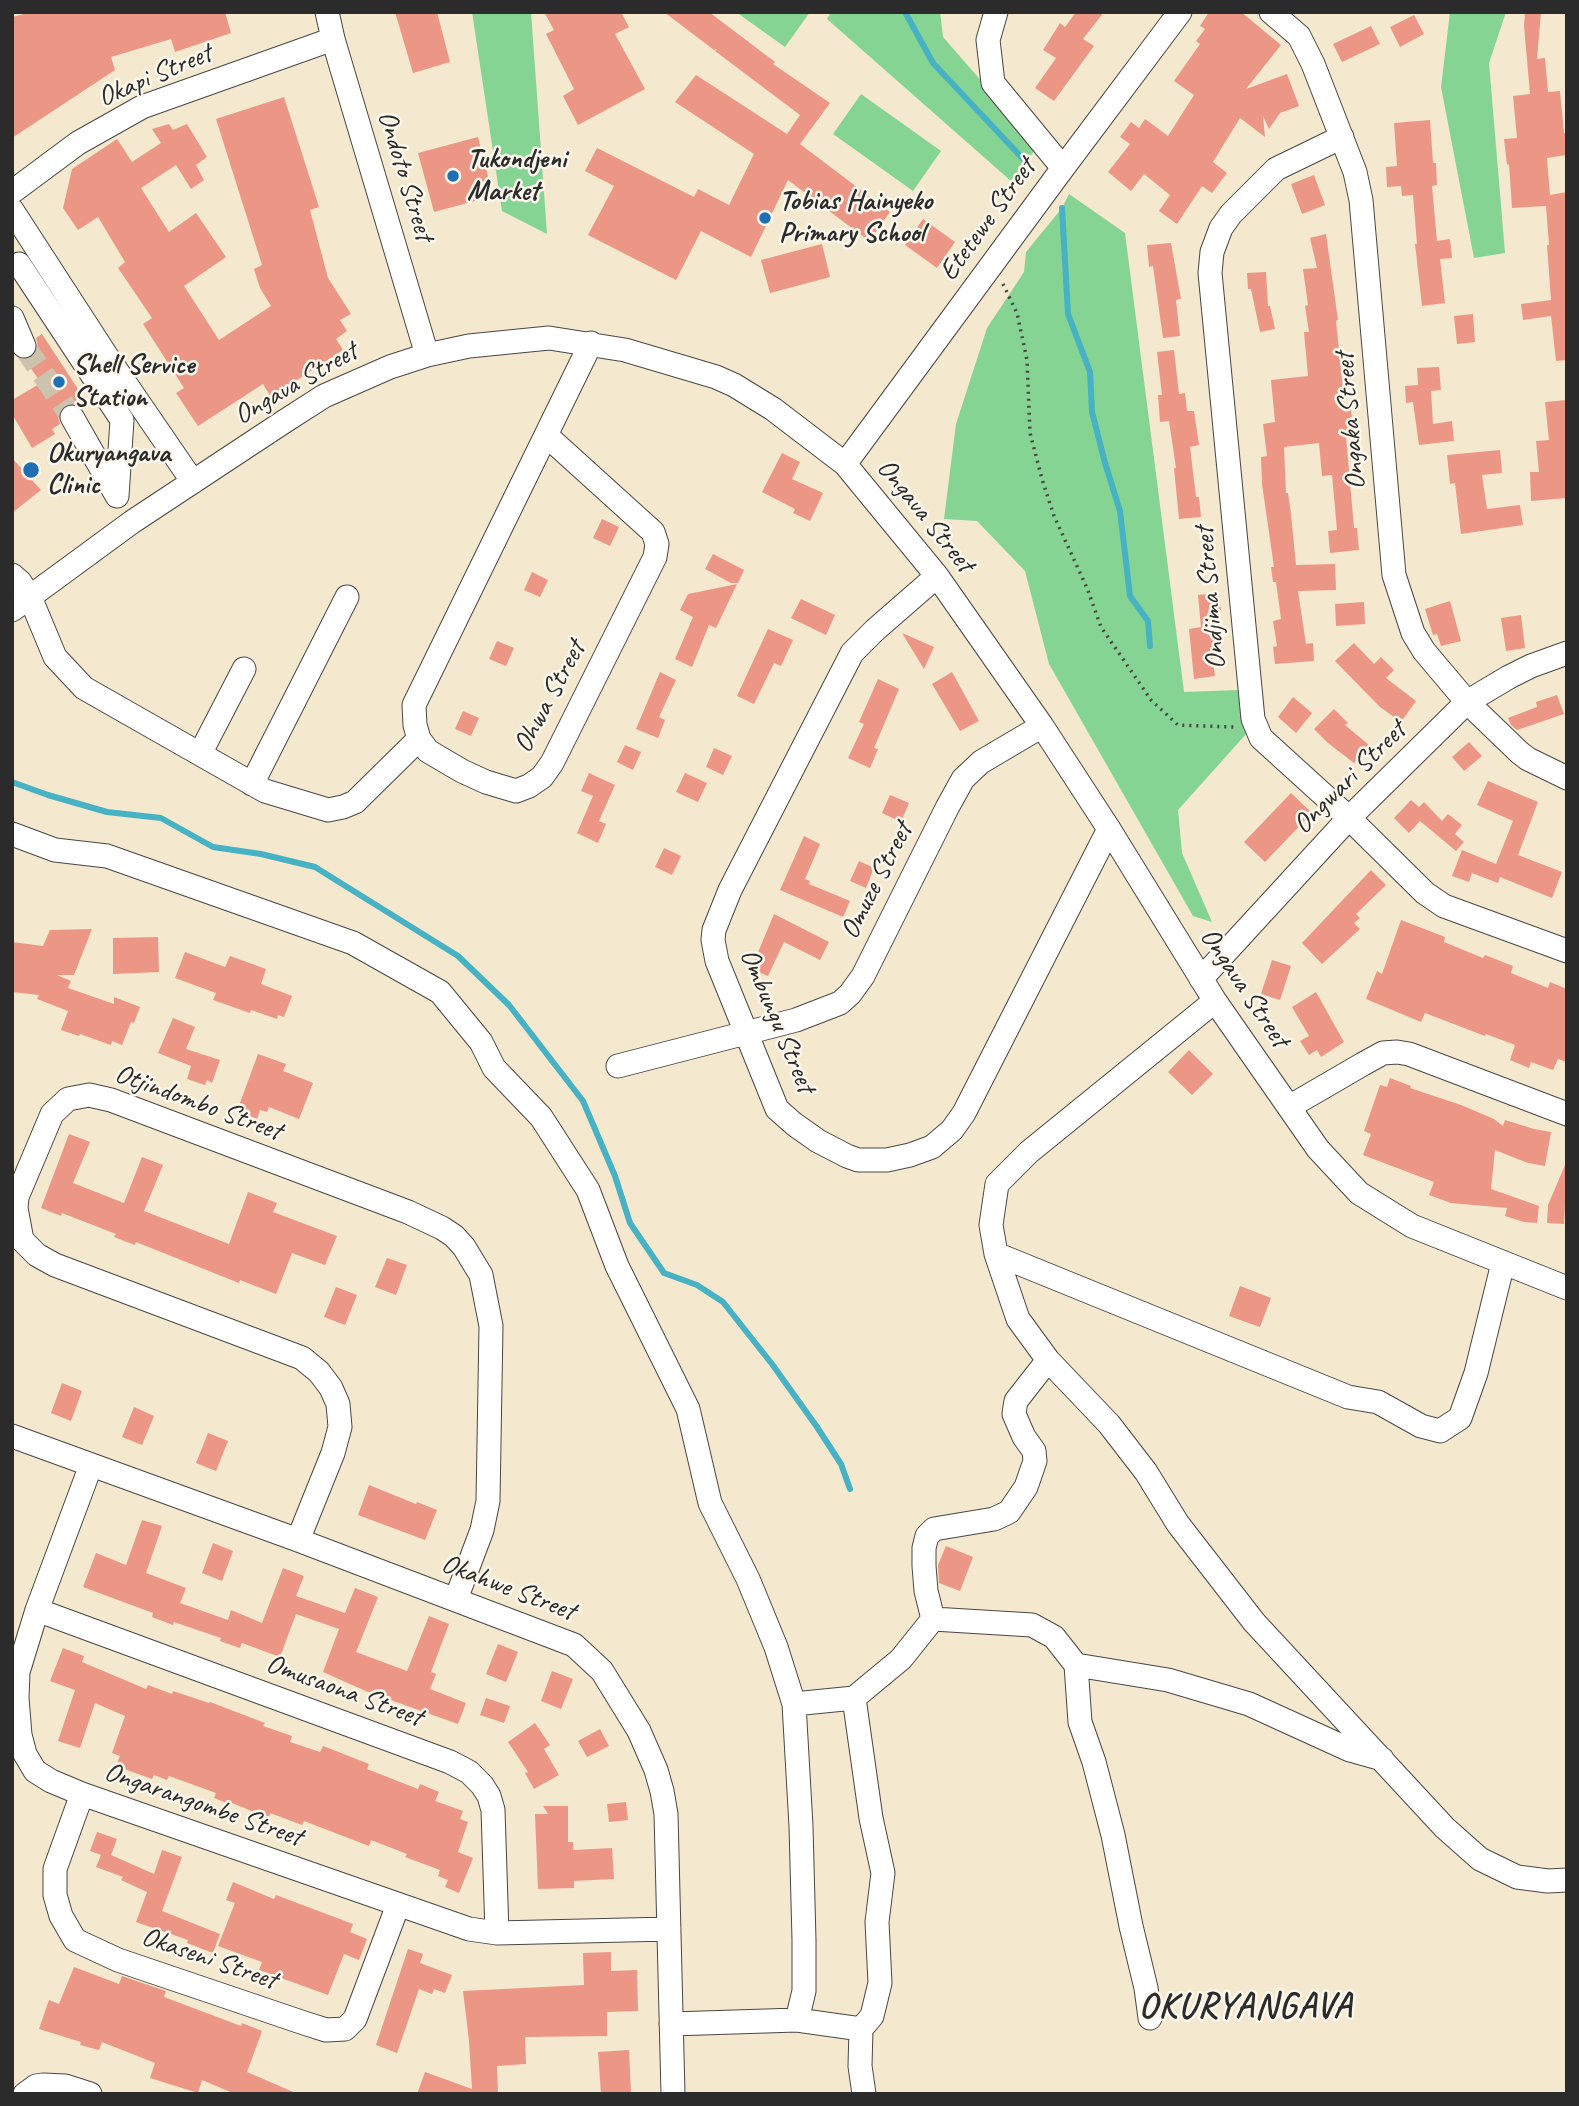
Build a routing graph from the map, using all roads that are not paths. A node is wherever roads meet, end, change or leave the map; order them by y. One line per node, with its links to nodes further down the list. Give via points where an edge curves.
1 (327, 12): 5 (street, Ondoto Street)
2 (996, 12): 7 (street, via 988,40 993,83)
3 (1180, 12): 7 (street, Etetewe Street)
4 (1270, 12): 6 (street, Ongaka Street, via 1299,36)
5 (333, 39): 8 (street, Okapi Street, via 142,107 78,144); 15 (street, Ondoto Street)
6 (1342, 136): 29 (street, Ongaka Street, via 1361,200 1394,575 1413,634); 35 (street, Ondjima Street, via 1276,169 1261,182 1221,229 1210,274 1256,728 1261,738)
7 (1063, 168): 19 (street, Etetewe Street)
8 (12, 192)
9 (12, 210): 10 (street)
10 (35, 246): 11 (street); 16 (street)
11 (16, 268): 16 (street)
12 (12, 318): 14 (street)
13 (591, 344): 15 (street, Ongava Street, via 549,338); 18 (street); 19 (street, Ongava Street, via 679,364 734,385 798,426)
14 (24, 346)
15 (427, 355): 20 (street, Ongava Street, via 324,396)
16 (97, 362): 20 (street); 21 (street, via 122,420)
17 (72, 417): 21 (street)
18 (548, 436): 31 (street, via 414,705); 31 (street, Ohwa Street, via 653,532 655,557 542,777 516,791 486,782 443,761)
19 (845, 464): 24 (street, Ongava Street)
20 (193, 482): 22 (street, Ongava Street)
21 (117, 496): 22 (street)
22 (132, 522): 26 (street, Ongava Street)
23 (12, 575): 26 (street, via 20,582)
24 (937, 576): 30 (street, Ongava Street); 41 (street, Ombungu Street, via 852,653 730,890 713,940)
25 (347, 597): 34 (street)
26 (21, 603): 32 (street, via 55,657 84,688)
27 (1567, 653): 29 (street, Ongwari Street, via 1520,671)
28 (244, 669): 32 (street)
29 (1467, 702): 33 (street, Ongaka Street, via 1528,759); 35 (street, Ongwari Street)
30 (1042, 726): 36 (street, Ongava Street); 41 (street, Omuze Street, via 981,762 963,779 850,994 826,1009)
31 (419, 739): 34 (street, via 355,802 343,807 328,810)
32 (200, 754): 34 (street)
33 (1567, 778)
34 (252, 784)
35 (1349, 818): 38 (street, via 1444,906); 39 (street, Ongwari Street)
36 (1109, 829): 39 (street, Ongava Street); 41 (street, Ombungu Street, via 964,1113 932,1147 869,1161 818,1141 777,1109)
37 (12, 834): 57 (street, via 55,850 107,856 353,943 440,992 481,1042 494,1068 541,1117 588,1190 617,1266 688,1409 710,1503 748,1579)
38 (1567, 951)
39 (1201, 979): 40 (street, Ongava Street)
40 (1215, 1001): 43 (street, Ongava Street); 45 (street, via 1029,1152 998,1184 991,1225)
41 (747, 1034): 42 (street, Omuze Street)
42 (618, 1066)
43 (1289, 1107): 44 (street, via 1383,1053 1397,1052); 46 (street, Ongava Street, via 1318,1149 1359,1194 1412,1227)
44 (1567, 1114)
45 (996, 1254): 46 (street, via 1348,1397 1378,1402 1421,1426 1440,1431 1460,1418); 48 (street, via 1017,1319)
46 (1503, 1263): 47 (street, Ongava Street)
47 (1567, 1288)
48 (1048, 1360): 54 (street, via 1014,1407 1035,1461 1026,1487 1009,1512 934,1529 927,1536 924,1566); 58 (street, via 1109,1424 1254,1622)
49 (12, 1436): 50 (street, Okahwe Street)
50 (91, 1465): 51 (street, Okahwe Street); 53 (street, Ongarangombe Street)
51 (298, 1540): 52 (street, Okahwe Street); 52 (street, Otjindombo Street, via 340,1427 338,1404 319,1372 302,1358 55,1265 22,1240 18,1197 51,1114 68,1099 89,1095 137,1110 408,1212 442,1228 464,1247 481,1275 492,1326 488,1501)
52 (456, 1600): 62 (street, Okahwe Street, via 574,1644 601,1671 622,1703 639,1731 663,1791)
53 (37, 1610): 59 (street, Ongarangombe Street, via 18,1672 20,1735 35,1771); 63 (street, Omusaona Street, via 469,1772 489,1796 493,1810)
54 (933, 1619): 55 (street, via 1032,1625 1054,1637); 56 (street, via 901,1659)
55 (1076, 1665): 58 (street, via 1168,1680 1249,1704 1350,1750); 64 (street, via 1080,1722 1113,1835)
56 (855, 1698): 57 (street); 67 (street, via 883,1873 877,1922 880,1983 872,2016)
57 (794, 1704): 65 (street, via 804,1953 804,1992)
58 (1383, 1759): 60 (street, via 1415,1798 1480,1859 1517,1877)
59 (82, 1794): 61 (street, Ongarangombe Street); 61 (street, Okaseni Street, via 55,1869 55,1895 71,1935 118,1959 326,2030 345,2029 355,2019 371,1982)
60 (1567, 1880)
61 (398, 1905): 63 (street, Ongarangombe Street, via 469,1929)
62 (669, 1929): 63 (street, Ongarangombe Street); 66 (street, Okahwe Street)
63 (497, 1933)
64 (1150, 2018)
65 (797, 2020): 66 (street); 67 (street)
66 (671, 2024): 70 (street, Okahwe Street)
67 (860, 2029): 71 (street)
68 (25, 2094): 69 (street, via 43,2085)
69 (90, 2094)
70 (673, 2094)
71 (864, 2094)

